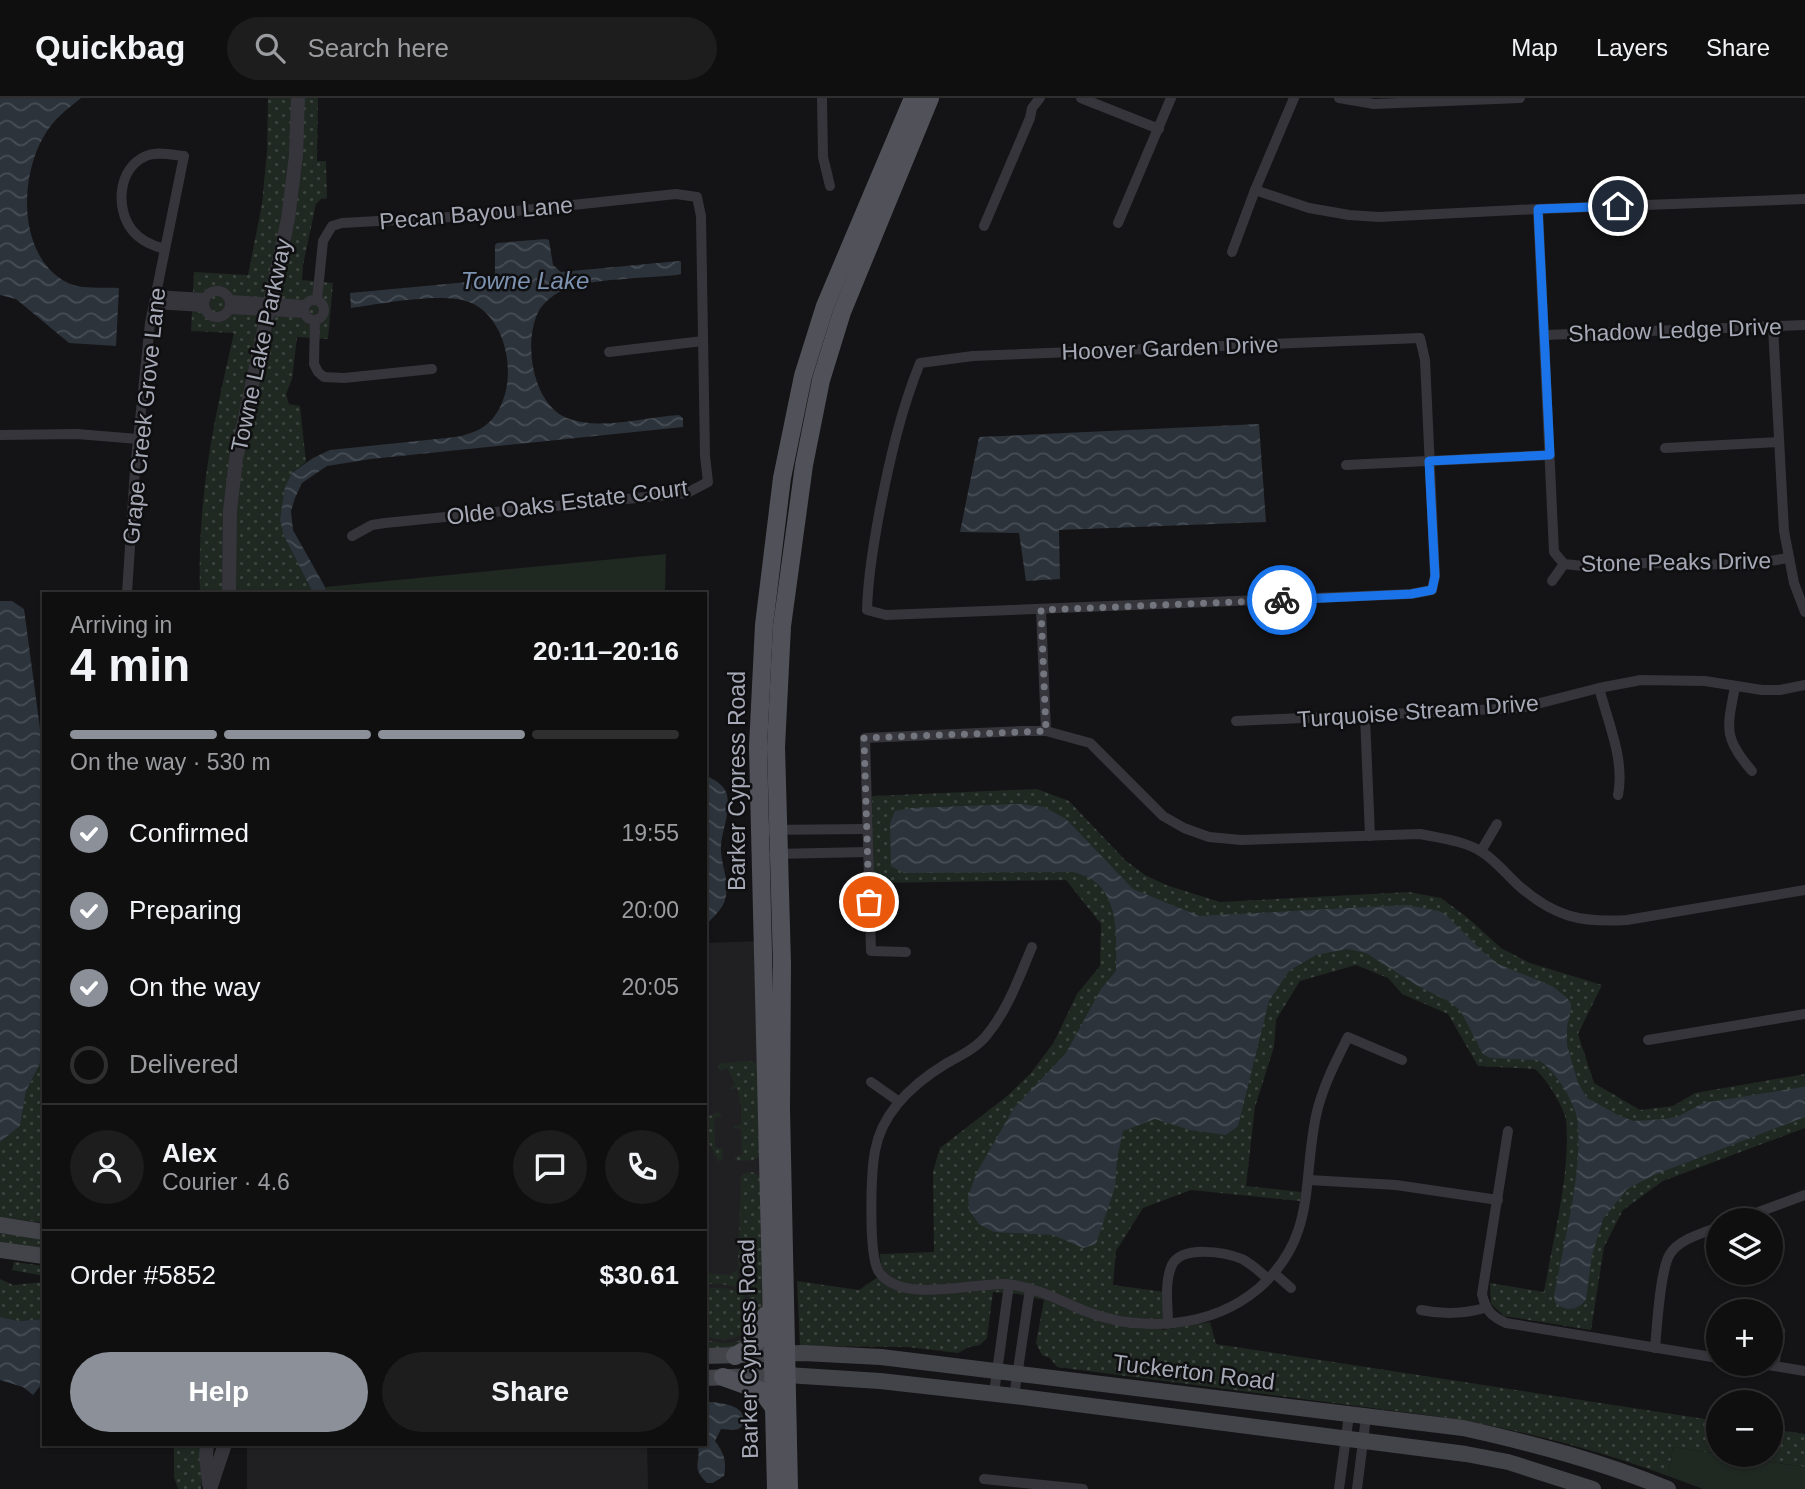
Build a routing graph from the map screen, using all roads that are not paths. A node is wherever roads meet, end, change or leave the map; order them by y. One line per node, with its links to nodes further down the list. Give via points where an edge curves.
1 (298, 98): 2 (street); 27 (street, Towne Lake Parkway, via 293,188)
2 (305, 98)
3 (822, 98): 13 (street, via 823,157)
4 (913, 98): 18 (main road, Barker Cypress Road)
5 (930, 98): 18 (main road, Barker Cypress Road)
6 (1040, 98): 20 (street)
7 (1081, 98): 12 (street)
8 (1171, 98): 12 (street)
9 (1294, 98): 14 (street)
10 (1339, 98): 11 (street, via 1374,104)
11 (1520, 98)
12 (1159, 129): 19 (street)
13 (830, 186)
14 (1255, 190): 17 (street, via 1309,208 1379,218); 22 (street)
15 (697, 197): 24 (street, Pecan Bayou Lane, via 676,194 469,216 342,223 332,226 323,241); 33 (street, Olde Oaks Estate Court)
16 (1805, 199): 17 (street)
17 (1538, 209): 32 (street)
18 (874, 212): 61 (main road, Barker Cypress Road, via 821,317 803,376 795,462 764,625 758,747)
19 (1118, 223)
20 (985, 226)
21 (165, 248): 21 (street, Grape Creek Grove Lane, via 153,246 132,231 121,209 122,184 134,163 148,155 184,156); 23 (street, Grape Creek Grove Lane)
22 (1232, 253)
23 (154, 300): 25 (street); 37 (street, Grape Creek Grove Lane)
24 (317, 300): 28 (street); 29 (street, Pecan Bayou Lane, via 325,311)
25 (203, 303): 26 (street, via 218,292); 26 (street, via 206,312 216,316)
26 (230, 304): 27 (street)
27 (269, 307): 28 (street); 48 (street, Towne Lake Parkway, via 236,459)
28 (304, 309): 29 (street)
29 (315, 320): 35 (street, via 314,364 318,372 332,378)
30 (1805, 325): 31 (street, Shadow Ledge Drive)
31 (1773, 327): 32 (street, Shadow Ledge Drive); 38 (street)
32 (1545, 335): 40 (street)
33 (703, 341): 34 (street); 43 (street, Olde Oaks Estate Court, via 708,482 687,493 385,523)
34 (609, 352)
35 (432, 369)
36 (0, 435): 37 (street)
37 (138, 439): 47 (street, Grape Creek Grove Lane)
38 (1779, 442): 39 (street); 44 (street)
39 (1665, 447)
40 (1550, 455): 41 (street); 45 (street, via 1555,552)
41 (1429, 461): 42 (street); 49 (street, via 1432,590); 49 (street, Hoover Garden Drive, via 1426,360 1420,338 987,356 920,363 888,469 867,610 886,615)
42 (1346, 465)
43 (352, 536)
44 (1788, 558): 45 (street, Stone Peaks Drive, via 1746,565); 50 (street)
45 (1564, 564): 46 (street)
46 (1552, 581)
47 (127, 592)
48 (229, 592)
49 (1041, 610): 56 (street)
50 (1805, 612)
51 (1805, 685): 52 (street, Turquoise Stream Drive, via 1762,690)
52 (1735, 687): 53 (street, Turquoise Stream Drive, via 1674,679); 57 (street, via 1729,736 1735,752)
53 (1599, 688): 54 (street, Turquoise Stream Drive, via 1521,708); 58 (street, via 1621,778)
54 (1365, 716): 55 (street, Turquoise Stream Drive); 62 (street)
55 (1236, 721)
56 (1046, 731): 60 (street, via 864,738); 62 (street, via 1090,743 1163,816 1209,837 1241,841)
57 (1752, 771)
58 (1618, 795)
59 (1497, 824): 63 (street)
60 (867, 829): 61 (street); 64 (street)
61 (769, 830): 65 (main road, Barker Cypress Road); 66 (main road, Barker Cypress Road)
62 (1370, 836): 63 (street, via 1420,834)
63 (1481, 851): 67 (street, via 1535,900 1556,912 1598,922)
64 (868, 852): 66 (street); 69 (street, via 871,951)
65 (761, 854): 66 (street); 72 (main road, Barker Cypress Road)
66 (779, 854): 77 (main road, Barker Cypress Road)
67 (1805, 890)
68 (1032, 947): 75 (street, via 1010,1000 986,1037)
69 (906, 952)
70 (1805, 1014): 71 (street)
71 (1648, 1040)
72 (766, 1055): 77 (main road, via 774,1058 775,1102); 89 (main road, Barker Cypress Road)
73 (1402, 1060): 78 (street, via 1348,1037 1316,1114)
74 (871, 1082): 75 (street)
75 (898, 1101): 88 (street, via 876,1147 872,1172 874,1260 879,1273 903,1287 933,1291 993,1284)
76 (1508, 1131): 80 (street)
77 (782, 1135): 99 (main road, Barker Cypress Road)
78 (1309, 1180): 80 (street, via 1395,1185); 87 (street, via 1298,1231)
79 (1805, 1195): 81 (street)
80 (1498, 1200): 91 (street, via 1482,1294)
81 (1770, 1208)
82 (6, 1226): 83 (main road)
83 (42, 1232)
84 (1706, 1232): 98 (street, via 1670,1253)
85 (4, 1250): 86 (main road)
86 (42, 1256)
87 (1271, 1276): 90 (street); 95 (street, via 1246,1298 1217,1313); 95 (street, via 1231,1256 1191,1251 1180,1255 1168,1279)
88 (1020, 1286): 93 (street); 94 (street); 95 (street, via 1104,1317)
89 (772, 1288): 99 (main road, Barker Cypress Road); 102 (main road, via 762,1335)
90 (1291, 1288)
91 (1485, 1308): 92 (street, via 1443,1314); 98 (street, via 1506,1323)
92 (1422, 1310)
93 (1005, 1317): 94 (street); 96 (street)
94 (1025, 1320): 97 (street)
95 (1168, 1324)
96 (1001, 1342): 97 (street); 104 (street)
97 (1021, 1346): 106 (street)
98 (1655, 1348): 100 (street)
99 (780, 1354): 102 (main road, Tuckerton Road); 104 (main road, Tuckerton Road, via 881,1357); 107 (main road, Barker Cypress Road)
100 (1706, 1355)
101 (707, 1356): 102 (main road, Tuckerton Road)
102 (735, 1356)
103 (1783, 1367): 105 (street)
104 (997, 1370): 106 (main road, Tuckerton Road); 109 (street)
105 (1805, 1371)
106 (1017, 1372): 110 (street); 112 (main road, Tuckerton Road)
107 (781, 1376): 108 (main road, Tuckerton Road); 109 (main road, Tuckerton Road); 111 (main road, Barker Cypress Road); 124 (main road, Barker Cypress Road)
108 (714, 1378): 111 (main road, via 762,1391)
109 (994, 1393): 110 (main road, Tuckerton Road)
110 (1014, 1396): 114 (main road, Tuckerton Road)
111 (774, 1408): 123 (main road, Barker Cypress Road)
112 (1349, 1415): 113 (main road, Tuckerton Road); 114 (street)
113 (1366, 1417): 115 (street); 128 (main road, Tuckerton Road, via 1463,1428 1547,1447)
114 (1346, 1439): 115 (main road, Tuckerton Road); 118 (street)
115 (1363, 1441): 119 (street); 127 (main road, Tuckerton Road, via 1508,1462)
116 (207, 1446): 122 (street)
117 (224, 1446): 122 (street)
118 (1342, 1467): 119 (street); 121 (street)
119 (1359, 1470): 126 (street)
120 (984, 1479): 125 (street)
121 (1341, 1488)
122 (210, 1489)
123 (776, 1489)
124 (789, 1489)
125 (1083, 1489)
126 (1356, 1489)
127 (1593, 1489)
128 (1668, 1489)

